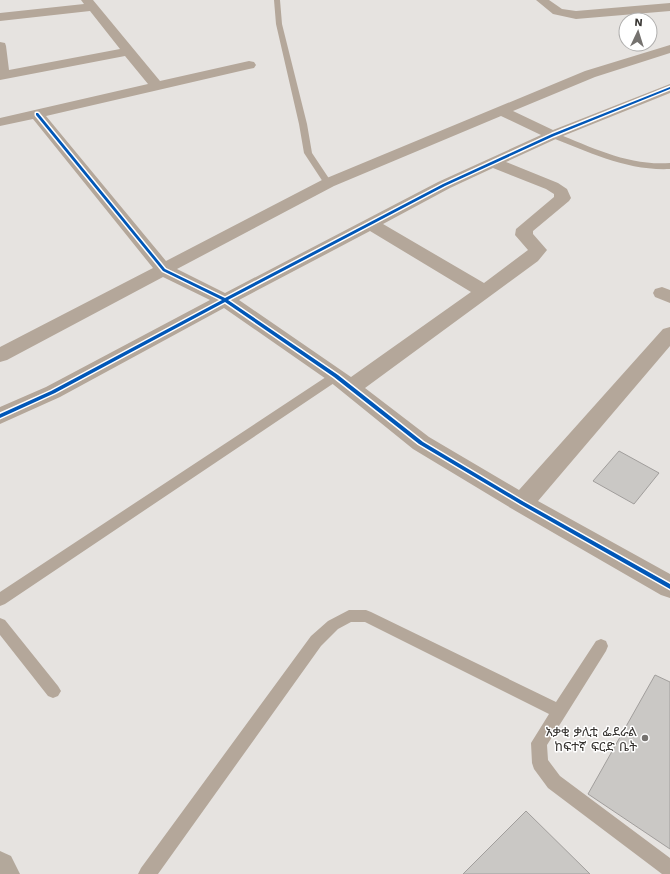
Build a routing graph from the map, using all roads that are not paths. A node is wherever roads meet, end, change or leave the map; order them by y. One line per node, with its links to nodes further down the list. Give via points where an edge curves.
1 (277, 0): 19 (lane, via 279,24 308,154)
2 (542, 0): 4 (street, via 556,12 576,15)
3 (89, 3): 5 (street); 8 (street)
4 (670, 7)
5 (0, 17)
6 (0, 46): 10 (street)
7 (670, 48): 13 (street, via 590,74)
8 (129, 51): 10 (street); 11 (street)
9 (249, 65): 11 (street)
10 (2, 75)
11 (157, 86): 14 (street)
12 (670, 88): 16 (street)
13 (501, 111): 16 (street); 19 (street)
14 (37, 114): 15 (street); 21 (street)
15 (0, 122)
16 (553, 135): 17 (street); 18 (lane, via 618,161 655,167)
17 (493, 164): 20 (street, via 444,185); 22 (street, via 552,186 561,192 563,198 525,229 524,235 538,250)
18 (670, 166)
19 (328, 183): 21 (street)
20 (371, 224): 22 (street); 23 (street)
21 (164, 270): 23 (street); 25 (street)
22 (485, 292): 26 (street)
23 (225, 300): 26 (street); 27 (street, via 53,392)
24 (670, 333): 28 (street)
25 (0, 355)
26 (344, 382): 28 (street, via 421,443); 30 (lane)
27 (0, 416)
28 (522, 502): 29 (street)
29 (670, 587)
30 (0, 600)
31 (0, 624): 33 (lane)
32 (602, 646): 34 (lane)
33 (53, 691)
34 (560, 712): 36 (lane, via 539,743 540,763 554,782); 38 (lane, via 366,616 349,616 333,625 316,641)
35 (0, 867): 37 (main road)
36 (670, 869)
37 (4, 874)
38 (147, 874)

